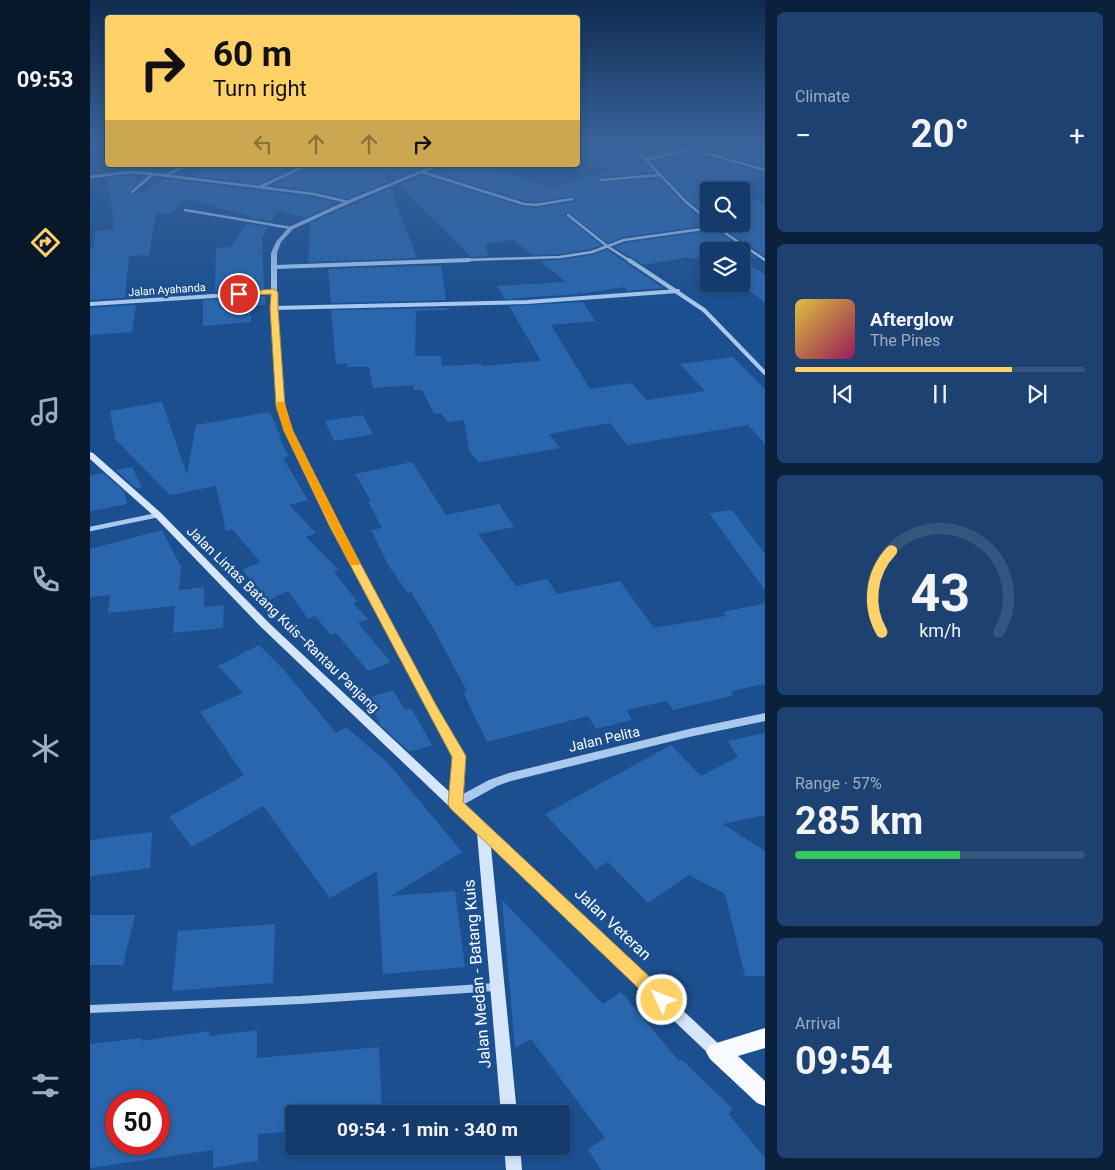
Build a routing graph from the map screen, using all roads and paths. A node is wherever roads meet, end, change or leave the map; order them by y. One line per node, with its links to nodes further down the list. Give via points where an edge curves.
1 (325, 197): 6 (street)
2 (361, 197): 6 (street)
3 (500, 197): 5 (street, via 536,205)
4 (681, 197): 8 (street)
5 (572, 199)
6 (348, 202): 10 (street)
7 (185, 210): 10 (street)
8 (700, 214)
9 (568, 215): 13 (street)
10 (291, 228): 15 (street, via 274,253)
11 (700, 230): 13 (street, via 624,240)
12 (722, 232): 14 (street)
13 (606, 246): 15 (street, via 592,252 560,257); 16 (street)
14 (765, 260)
15 (275, 267): 17 (street)
16 (678, 291): 19 (street, via 488,303); 20 (street, via 719,324)
17 (274, 292): 18 (street, Jalan Ayahanda); 19 (street)
18 (90, 304)
19 (274, 308): 25 (street, via 281,406 288,431 459,756)
20 (765, 373)
21 (90, 454): 22 (main road, Jalan Lintas Batang Kuis–Rantau Panjang)
22 (158, 515): 23 (street); 25 (main road, Jalan Lintas Batang Kuis–Rantau Panjang, via 265,625)
23 (90, 529)
24 (765, 717): 25 (street, Jalan Pelita, via 516,775)
25 (455, 804): 26 (main road, Jalan Veteran)
26 (483, 830): 27 (main road, Jalan Medan - Batang Kuis); 30 (main road, Jalan Veteran)
27 (496, 987): 28 (street); 32 (main road, Jalan Medan - Batang Kuis)
28 (90, 1010)
29 (765, 1038): 30 (highway)
30 (717, 1052): 31 (highway, Jalan Veteran)
31 (765, 1095)
32 (508, 1105)
33 (513, 1155): 34 (main road)
34 (514, 1170)

